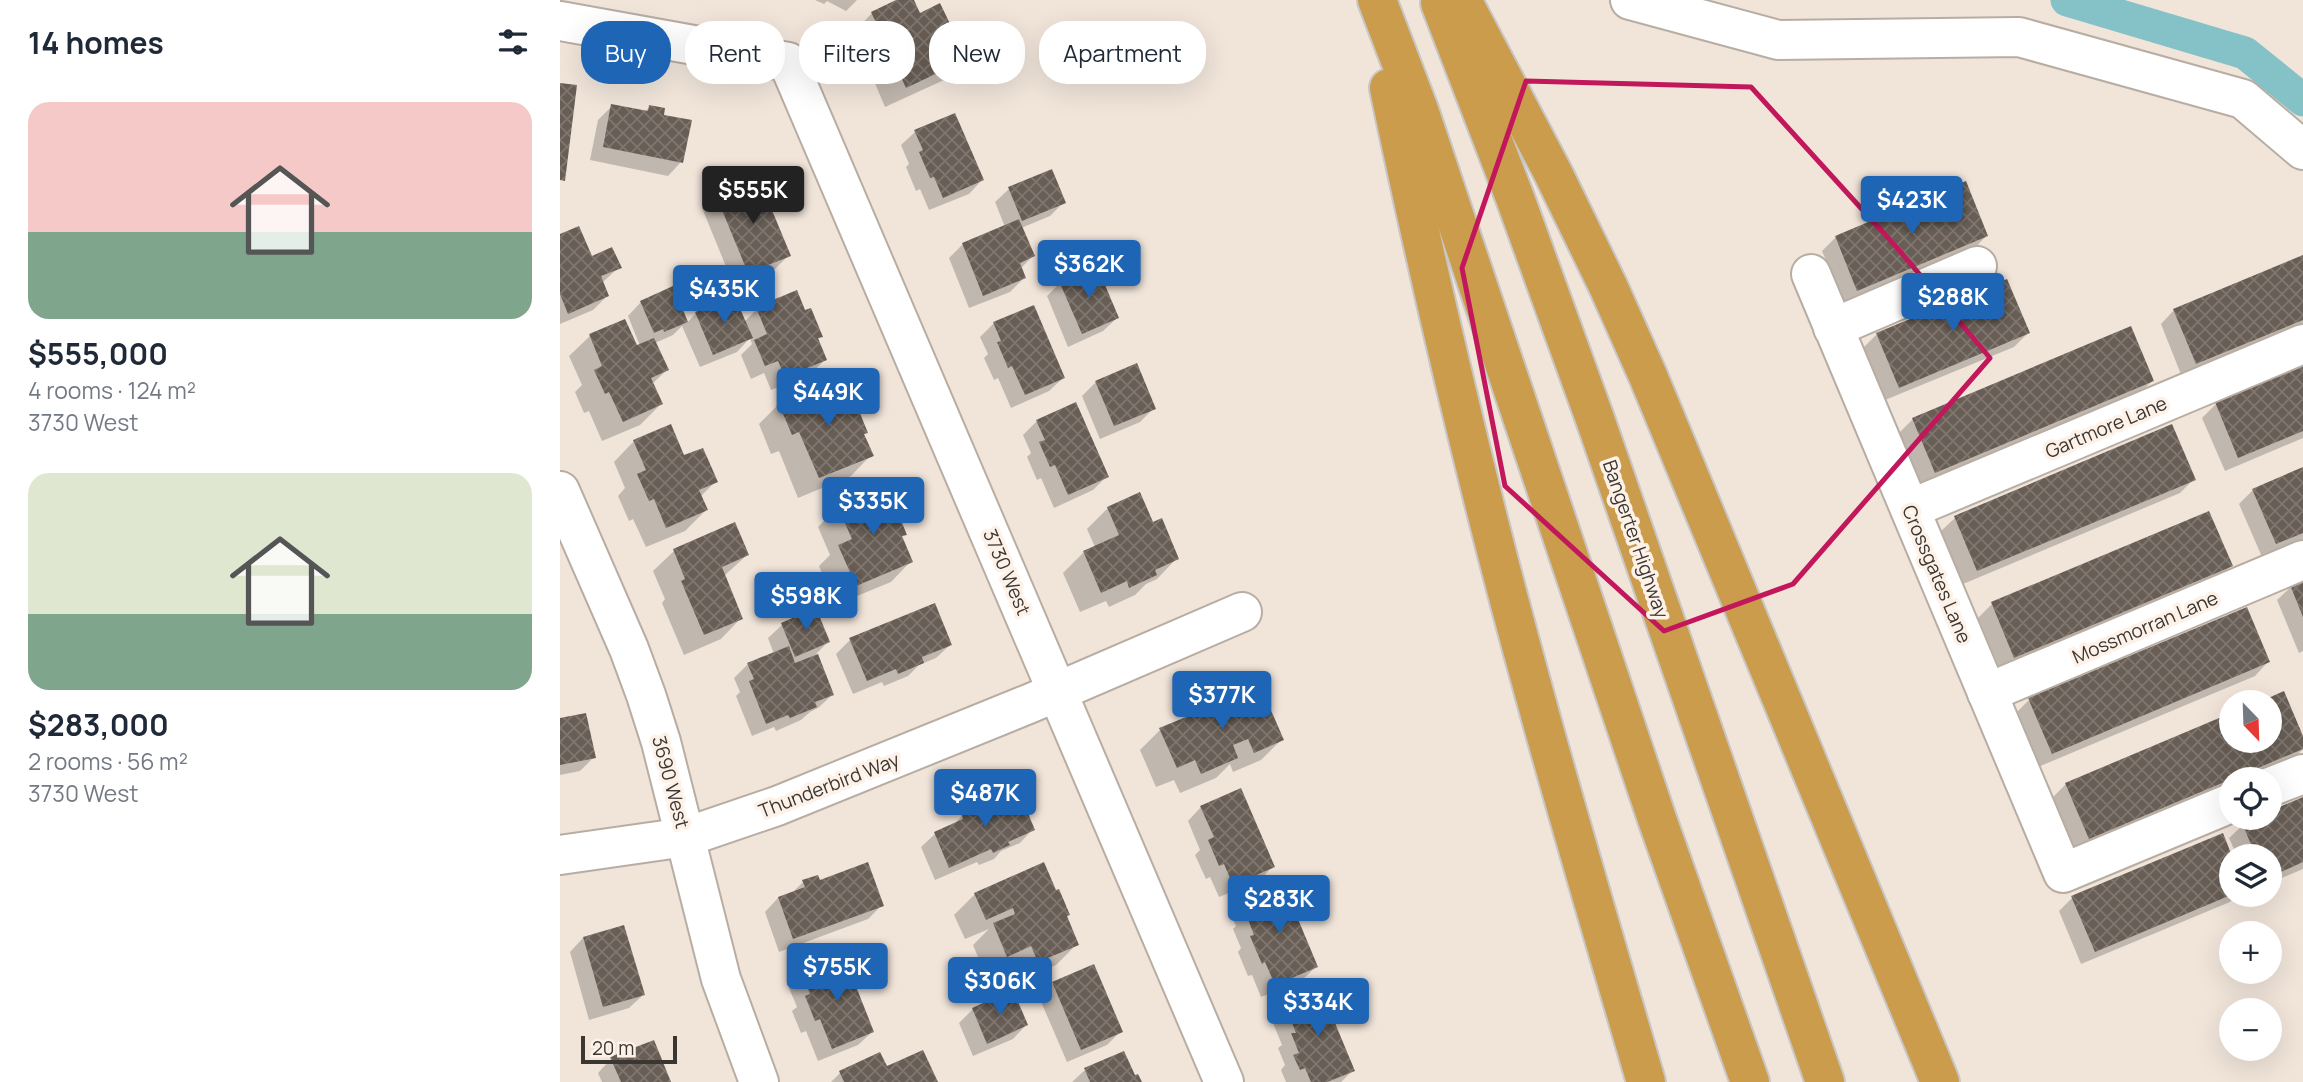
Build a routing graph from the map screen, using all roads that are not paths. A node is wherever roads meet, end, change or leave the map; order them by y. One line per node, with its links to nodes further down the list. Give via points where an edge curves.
1 (1371, 0): 25 (highway, via 1483,497 1535,698)
2 (1377, 0): 26 (highway, via 1419,110)
3 (1438, 0): 27 (highway, Bangerter Highway, via 1595,419)
4 (1462, 0): 28 (highway, via 1553,173 1648,376)
5 (1630, 0): 7 (street, via 1778,40 2020,37 2244,99)
6 (560, 21): 16 (street, 3730 West, via 788,62)
7 (2303, 150)
8 (1977, 266): 10 (street)
9 (1811, 274): 10 (street, Crossgates Lane)
10 (1833, 328): 13 (street, Crossgates Lane)
11 (2303, 344): 13 (street, Gartmore Lane)
12 (560, 491): 21 (street, 3690 West, via 642,683)
13 (1910, 509): 17 (street, Crossgates Lane)
14 (2303, 560): 17 (street, Mossmorran Lane)
15 (1242, 612): 16 (street, Thunderbird Way)
16 (1058, 692): 21 (street, Thunderbird Way, via 834,784); 24 (street, 3730 West)
17 (1987, 694): 20 (street, Crossgates Lane, via 2063,873)
18 (2303, 774): 19 (street)
19 (2282, 782)
20 (2219, 808)
21 (686, 837): 22 (street, Thunderbird Way); 23 (street, 3690 West, via 721,979)
22 (560, 855)
23 (759, 1082)
24 (1224, 1082)
25 (1646, 1082)
26 (1750, 1082)
27 (1825, 1082)
28 (1940, 1082)

